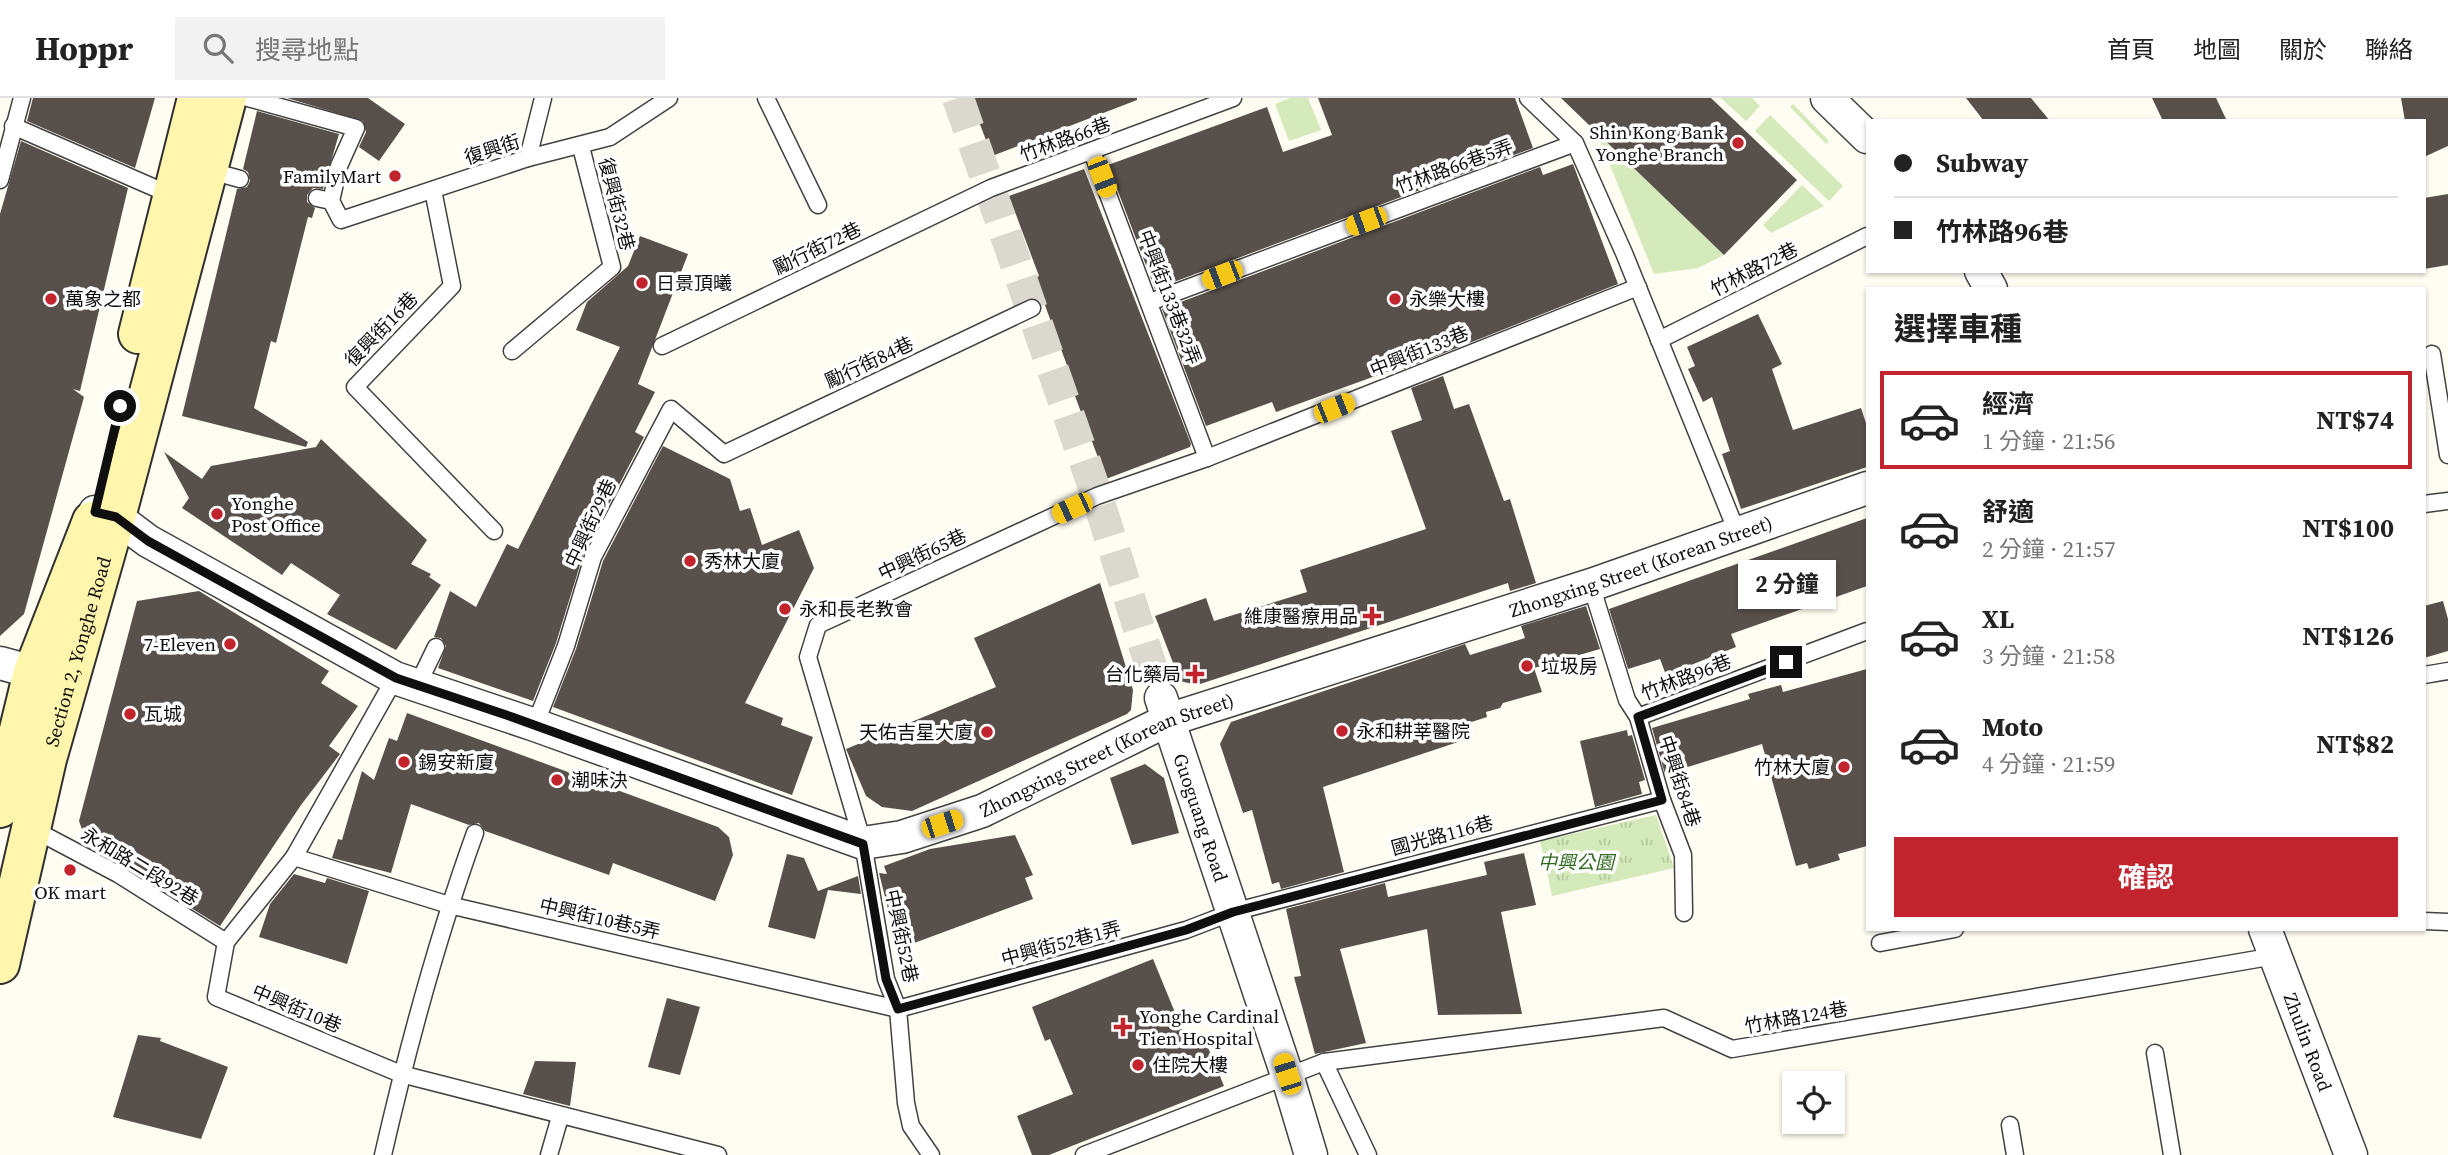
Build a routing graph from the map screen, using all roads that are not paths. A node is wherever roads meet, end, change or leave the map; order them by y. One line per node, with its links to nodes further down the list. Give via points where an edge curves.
1 (22, 98): 11 (lane)
2 (197, 98): 20 (main road, Section 2, Yonghe Road)
3 (226, 98): 37 (main road, Section 2, Yonghe Road, via 224,174)
4 (248, 98): 19 (lane, 復興街, via 356,128 324,200 341,220)
5 (542, 98): 16 (lane)
6 (669, 98): 14 (lane, 復興街, via 610,137)
7 (766, 98): 21 (lane)
8 (1233, 98): 15 (lane, 竹林路66巷)
9 (1528, 98): 13 (lane)
10 (1827, 98): 12 (street)
11 (13, 126): 17 (lane); 20 (lane)
12 (1866, 136)
13 (1576, 143): 23 (lane); 24 (lane, 竹林路66巷5弄)
14 (581, 146): 16 (lane, 復興街); 28 (lane, 復興街32巷, via 612,267)
15 (1092, 152): 18 (lane, 竹林路66巷); 24 (lane, 中興街133巷32弄)
16 (528, 158): 19 (lane, 復興街)
17 (0, 180)
18 (991, 188): 27 (lane, 勵行街72巷)
19 (433, 190): 38 (lane, 復興街16巷, via 452,286 355,387)
20 (171, 195): 37 (main road, Section 2, Yonghe Road)
21 (818, 205)
22 (1866, 236): 26 (lane, 竹林路72巷)
23 (1638, 287): 26 (lane); 32 (lane, 中興街133巷)
24 (1150, 302): 32 (lane, 中興街133巷32弄)
25 (1032, 308): 30 (lane, 勵行街84巷)
26 (1659, 340): 39 (lane)
27 (662, 346)
28 (512, 351)
29 (2432, 354): 31 (lane)
30 (724, 454): 49 (lane, 中興街29巷, via 671,409 593,557 566,646)
31 (2448, 455)
32 (1207, 458): 34 (lane, 中興街133巷)
33 (1866, 488): 39 (street, Zhongxing Street (Korean Street))
34 (1097, 496): 53 (lane, 中興街65巷, via 818,625 808,657)
35 (2448, 501): 36 (lane)
36 (2426, 504)
37 (106, 515): 43 (main road, Section 2, Yonghe Road); 46 (street); 51 (main road, Section 2, Yonghe Road, via 47,759)
38 (494, 531)
39 (1737, 532): 40 (street, Zhongxing Street (Korean Street))
40 (1591, 585): 47 (street, Zhongxing Street (Korean Street)); 48 (lane, 中興街84巷, via 1627,700)
41 (1866, 631): 48 (lane, 竹林路96巷)
42 (436, 648): 46 (lane)
43 (16, 668): 51 (main road, Section 2, Yonghe Road)
44 (2448, 671): 45 (lane)
45 (2426, 675)
46 (407, 681): 49 (street); 54 (lane, 中興街10巷)
47 (1165, 709): 53 (street, Zhongxing Street (Korean Street), via 982,811 902,837); 56 (street, Guoguang Road)
48 (1638, 717): 50 (lane, 中興街84巷)
49 (535, 725): 53 (street)
50 (1662, 800): 56 (lane, 國光路116巷); 57 (lane, 中興街84巷, via 1683,855)
51 (8, 807): 61 (lane, 永和路二段92巷); 64 (main road, Section 2, Yonghe Road)
52 (475, 833): 55 (lane)
53 (863, 844): 65 (lane, 中興街52巷, via 886,979)
54 (295, 857): 55 (lane, 中興街10巷5弄); 61 (lane, 中興街10巷)
55 (449, 905): 65 (lane, 中興街10巷5弄); 68 (lane)
56 (1233, 912): 65 (lane, 中興街52巷1弄, via 1186,930); 69 (street, Guoguang Road)
57 (1684, 913)
58 (2426, 921): 59 (lane)
59 (2448, 922)
60 (1944, 931): 62 (lane)
61 (226, 942): 68 (lane, 中興街10巷, via 216,997)
62 (1880, 943)
63 (2270, 943): 67 (lane, 竹林路124巷, via 1732,1049 1664,1018); 81 (street, Zhulin Road)
64 (0, 964)
65 (898, 1009): 75 (lane, 中興街52巷, via 908,1114)
66 (2155, 1053): 80 (lane)
67 (1324, 1062): 69 (lane, 竹林路124巷); 78 (lane)
68 (401, 1074): 70 (lane, 中興街10巷); 72 (lane)
69 (1287, 1074): 76 (lane, 竹林路124巷); 77 (street, Guoguang Road)
70 (560, 1117): 73 (lane); 74 (lane, 中興街10巷)
71 (2010, 1125): 79 (lane)
72 (383, 1155)
73 (550, 1155)
74 (718, 1155)
75 (930, 1155)
76 (1084, 1155)
77 (1311, 1155)
78 (1368, 1155)
79 (2015, 1155)
80 (2172, 1155)
81 (2351, 1155)

